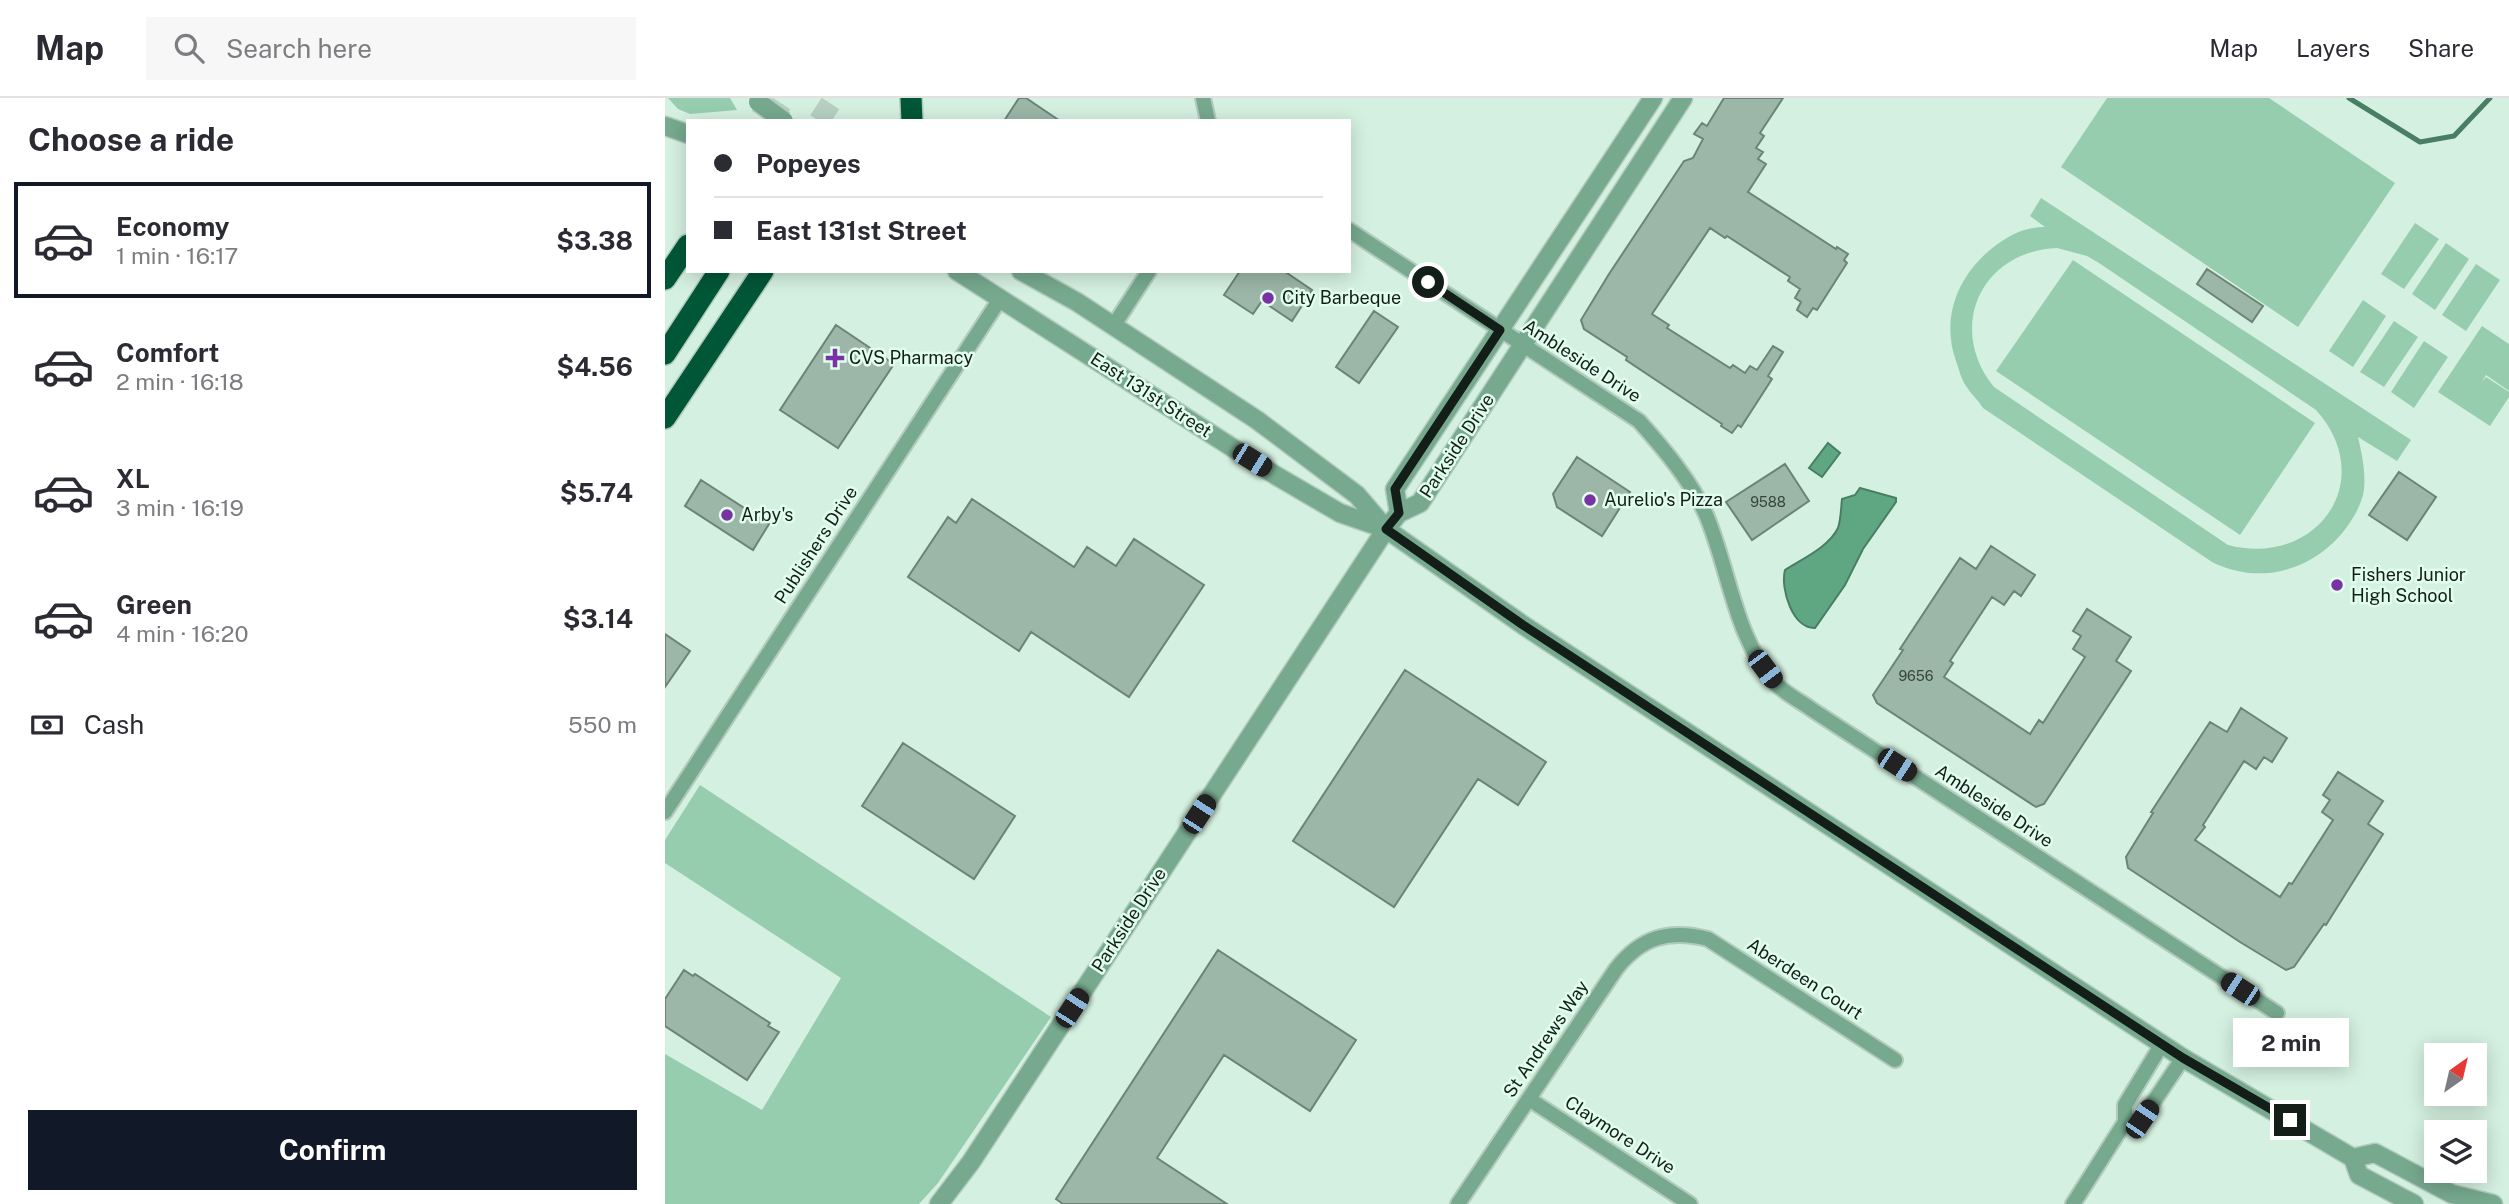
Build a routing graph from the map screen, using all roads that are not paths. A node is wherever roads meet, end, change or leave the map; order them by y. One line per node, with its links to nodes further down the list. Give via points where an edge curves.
1 (911, 98): 7 (highway)
2 (1653, 98): 21 (street, Parkside Drive)
3 (1683, 98): 22 (street, Parkside Drive)
4 (756, 100): 6 (street, bridge)
5 (1203, 101): 8 (street)
6 (781, 119)
7 (912, 119)
8 (1208, 119)
9 (665, 126): 10 (street)
10 (686, 133)
11 (1351, 231): 21 (street, Ambleside Drive)
12 (686, 247): 18 (highway)
13 (718, 273): 23 (highway)
14 (762, 273): 24 (highway)
15 (960, 273): 19 (street, East 131st Street)
16 (1025, 273): 20 (street, East 131st Street)
17 (1149, 273): 20 (street)
18 (665, 279)
19 (1000, 299): 26 (street, East 131st Street, via 1286,482 1340,513); 27 (street, Publishers Drive)
20 (1114, 325): 26 (street, East 131st Street, via 1303,453 1357,495)
21 (1500, 330): 22 (street, Ambleside Drive); 25 (street, Parkside Drive, via 1395,489)
22 (1523, 345): 25 (street, Parkside Drive, via 1420,503); 29 (street, Ambleside Drive, via 1639,421 1670,456 1706,516 1753,653 1778,685)
23 (665, 354)
24 (665, 418)
25 (1399, 513): 26 (street, Parkside Drive)
26 (1386, 529): 30 (street, East 131st Street, via 1523,625); 36 (street, Parkside Drive)
27 (665, 812)
28 (1692, 935): 32 (street, Aberdeen Court, via 1708,939); 33 (street, St Andrews Way, via 1665,935 1625,957)
29 (2277, 1013)
30 (2162, 1044): 31 (street, East 131st Street); 34 (street, via 2125,1105)
31 (2183, 1058): 34 (street, via 2142,1119); 35 (street, East 131st Street)
32 (1895, 1060)
33 (1529, 1099): 37 (street, St Andrews Way); 38 (street, Claymore Drive)
34 (2125, 1122): 39 (street)
35 (2353, 1158): 40 (street, East 131st Street, via 2359,1175); 41 (street, East 131st Street, via 2375,1153 2452,1194)
36 (939, 1204)
37 (1458, 1204)
38 (1690, 1204)
39 (2073, 1204)
40 (2414, 1204)
41 (2493, 1204)

